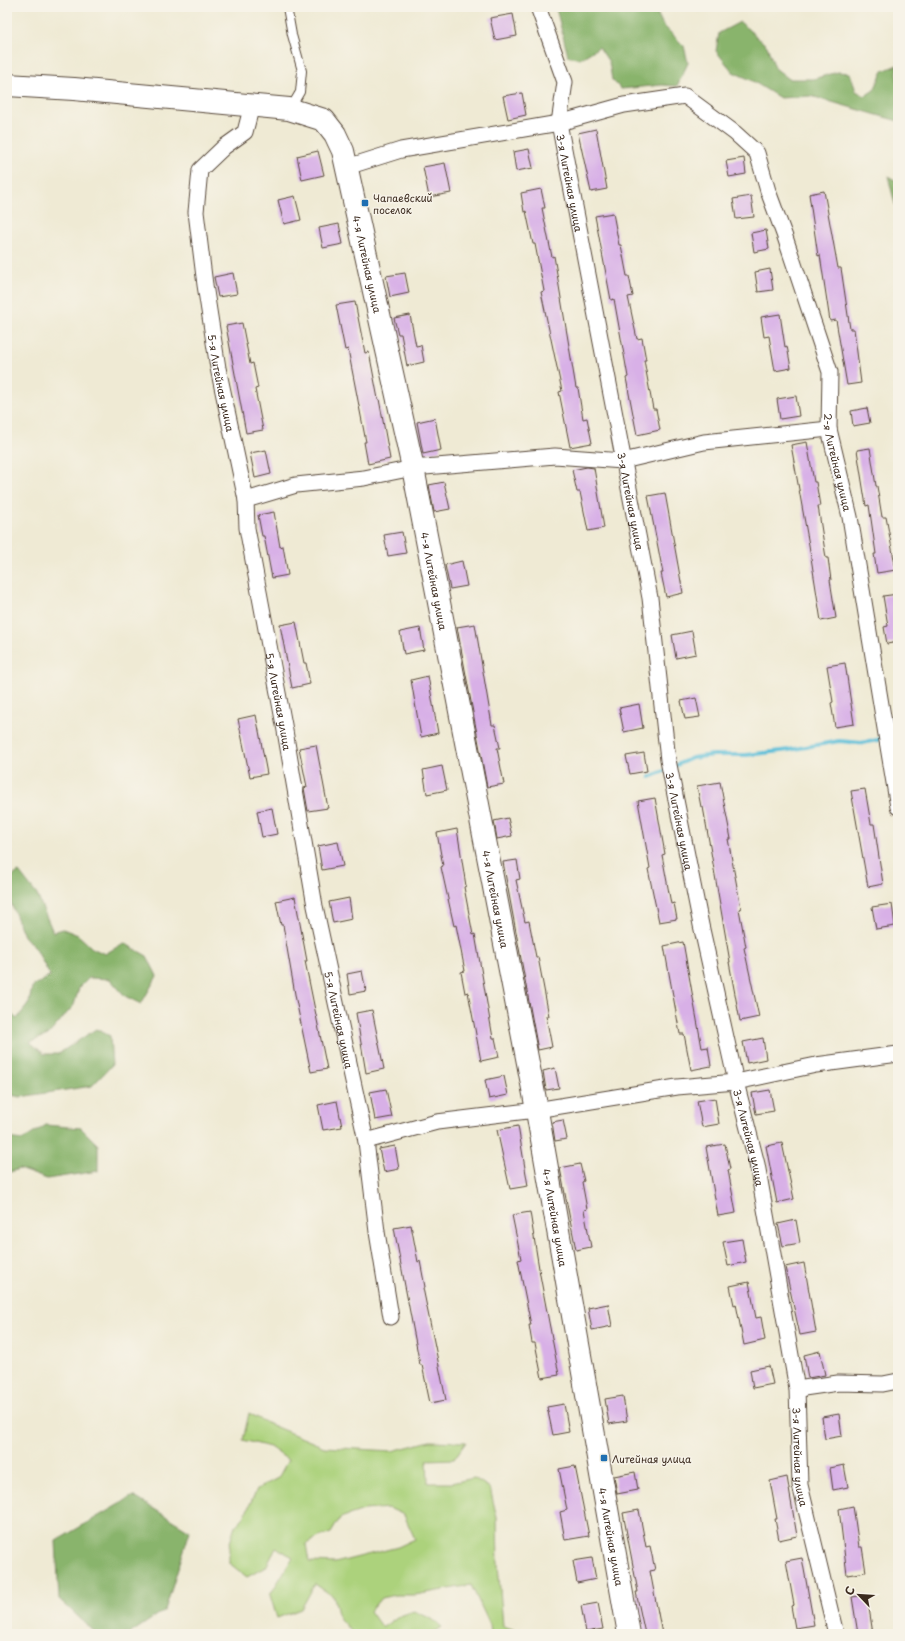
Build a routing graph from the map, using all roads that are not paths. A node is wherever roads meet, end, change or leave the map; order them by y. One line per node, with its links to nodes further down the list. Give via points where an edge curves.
1 (288, 7): 5 (lane, via 292,35 302,70 300,92)
2 (538, 7): 6 (street, 3-я Литейная улица, via 565,82)
3 (7, 85): 4 (street, 4-я Литейная улица)
4 (252, 105): 5 (street, 4-я Литейная улица); 11 (street, 5-я Литейная улица, via 244,132 200,170 196,212 218,368)
5 (289, 109): 7 (street, 4-я Литейная улица, via 324,120 335,134)
6 (559, 123): 7 (street, 2-я Литейная улица, via 401,150); 8 (street, 2-я Литейная улица, via 624,105 685,96 736,133 757,153 830,372); 9 (street, 3-я Литейная улица)
7 (347, 167): 10 (street, 4-я Литейная улица)
8 (828, 429): 9 (street, via 704,442); 12 (street, 2-я Литейная улица, via 850,517)
9 (623, 461): 10 (street, via 555,456); 14 (street, 3-я Литейная улица, via 650,598 668,760)
10 (413, 468): 11 (street, via 364,478 296,485); 15 (street, 4-я Литейная улица)
11 (246, 500): 16 (street, 5-я Литейная улица, via 248,528 315,906)
12 (898, 807)
13 (898, 1054): 14 (street, via 816,1065)
14 (736, 1082): 15 (street, via 677,1087); 19 (street, 3-я Литейная улица, via 757,1164)
15 (536, 1110): 16 (street, via 438,1122); 20 (street, 4-я Литейная улица)
16 (366, 1141): 17 (street, 5-я Литейная улица)
17 (391, 1317)
18 (898, 1381): 19 (street, via 883,1384 838,1383)
19 (798, 1390): 21 (street, 3-я Литейная улица, via 800,1485)
20 (630, 1634)
21 (836, 1634)

